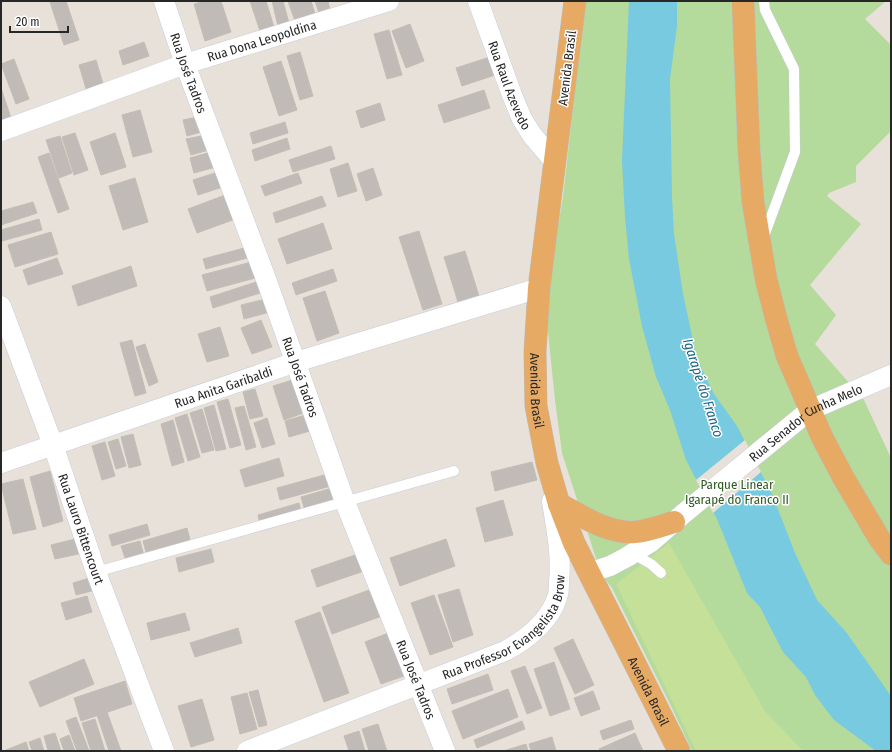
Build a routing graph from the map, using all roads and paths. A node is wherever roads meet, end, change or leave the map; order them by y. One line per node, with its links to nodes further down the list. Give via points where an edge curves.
1 (164, 1): 7 (street, Rua José Tadros)
2 (388, 1): 7 (street, Rua Dona Leopoldina)
3 (478, 1): 9 (street, Rua Raul Azevedo, via 522,119)
4 (575, 1): 9 (highway, Avenida Brasil)
5 (743, 1): 10 (highway, via 748,151)
6 (764, 1): 10 (lane, via 765,10 794,70 795,152)
7 (185, 64): 8 (street, Rua Dona Leopoldina); 13 (street, Rua José Tadros)
8 (1, 131)
9 (555, 162): 11 (highway, Avenida Brasil)
10 (760, 245): 15 (highway, via 766,279 787,356)
11 (540, 288): 13 (street, Rua Anita Garibaldi); 18 (highway, Avenida Brasil, via 535,352 536,406)
12 (1, 306): 16 (street, Rua Lauro Bittencourt)
13 (296, 362): 16 (street, Rua Anita Garibaldi); 20 (street, Rua José Tadros)
14 (891, 375): 15 (street, Rua Senador Cunha Melo)
15 (810, 410): 22 (street, Rua Senador Cunha Melo); 24 (highway, via 843,477)
16 (53, 445): 17 (street, Rua Anita Garibaldi); 25 (street, Rua Lauro Bittencourt)
17 (1, 463)
18 (547, 463): 21 (highway, Avenida Brasil); 28 (street, Rua Professor Evangelista Brow, via 560,555 558,597 550,612 522,642)
19 (454, 471): 20 (lane)
20 (345, 502): 25 (lane); 28 (street, Rua José Tadros)
21 (559, 504): 22 (highway, via 616,531 634,532); 27 (highway, Avenida Brasil)
22 (679, 518): 23 (street, Rua Senador Cunha Melo)
23 (633, 554): 26 (lane); 27 (street, Rua Senador Cunha Melo)
24 (891, 554)
25 (96, 572): 29 (street, Rua Lauro Bittencourt)
26 (661, 573)
27 (588, 574): 32 (highway, Avenida Brasil)
28 (418, 684): 30 (street, Rua Professor Evangelista Brow); 31 (street, Rua José Tadros)
29 (164, 751)
30 (247, 751)
31 (445, 751)
32 (680, 751)

